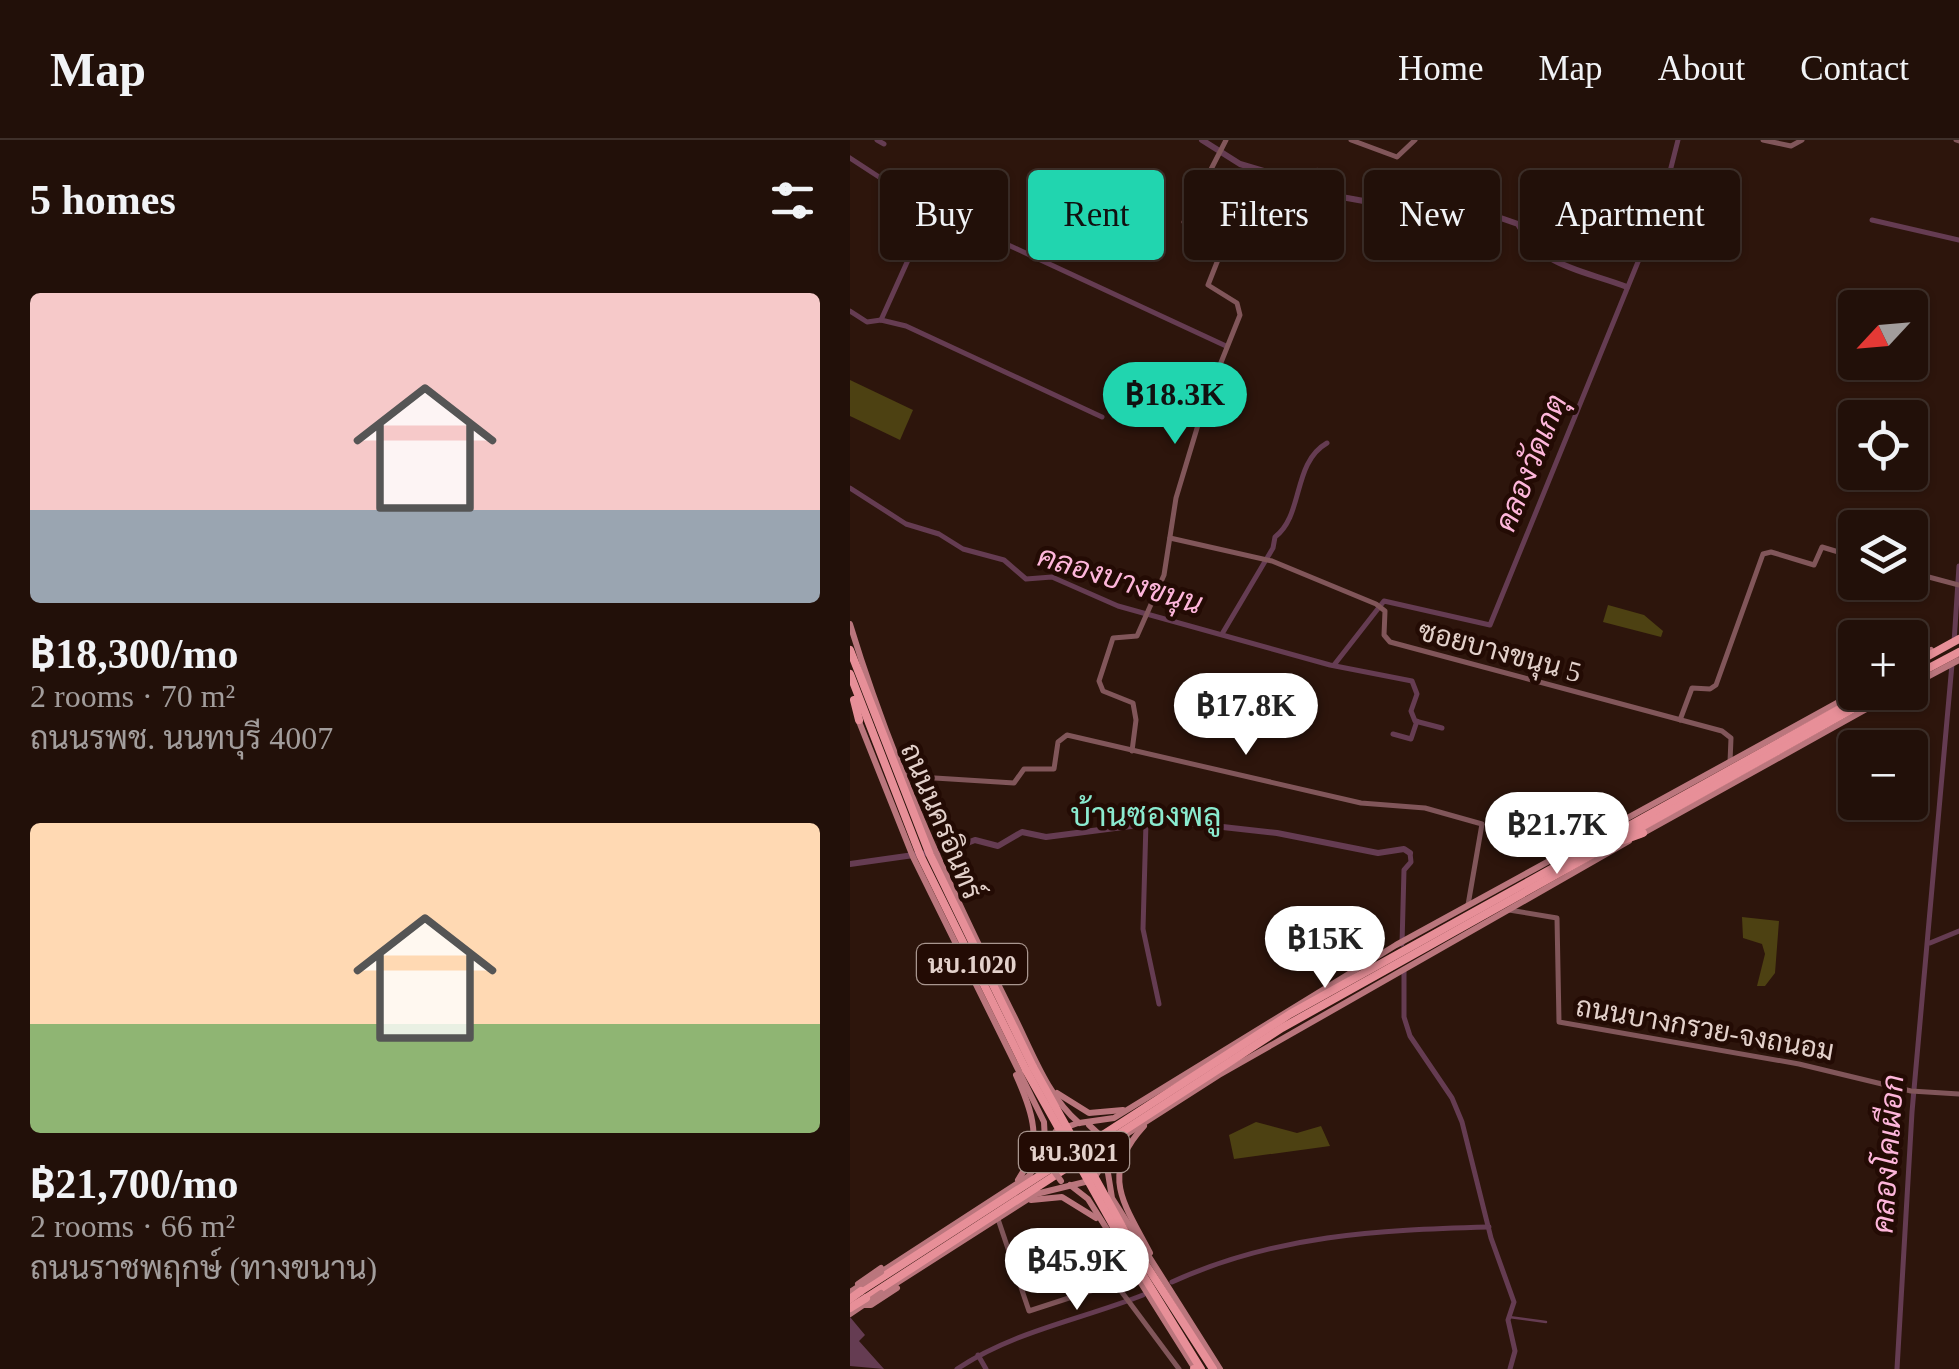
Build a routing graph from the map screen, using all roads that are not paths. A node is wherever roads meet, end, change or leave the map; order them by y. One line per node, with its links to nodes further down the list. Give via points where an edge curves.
1 (1226, 140): 6 (street, via 1184,220 1224,250 1208,285 1241,311 1204,405)
2 (1351, 140): 3 (street, via 1396,157)
3 (1415, 140)
4 (1763, 140): 5 (street, via 1792,146)
5 (1802, 140)
6 (1170, 538): 26 (street, ซอยบางขนุน 5, via 1266,561 1379,605 1390,642); 27 (street, via 1147,616 1136,638 1112,638 1099,680 1103,691 1133,703)
7 (1838, 551): 26 (street, via 1822,547 1814,564 1762,554 1716,684 1690,690)
8 (1928, 577): 9 (street)
9 (1957, 584)
10 (850, 624): 14 (main road, ถนนนครอินทร์ / นบ.1020)
11 (850, 648): 14 (main road); 34 (main road, ถนนนครอินทร์ / นบ.1020)
12 (1956, 648): 13 (main road); 15 (main road); 16 (main road)
13 (1928, 659)
14 (862, 663): 29 (main road, ถนนนครอินทร์ / นบ.1020)
15 (1928, 669)
16 (1928, 672)
17 (850, 674): 25 (main road); 34 (main road, ถนนนครอินทร์ / นบ.1020)
18 (850, 694): 25 (main road, ถนนนครอินทร์ / นบ.1020)
19 (1838, 705): 28 (main road, นบ.3021)
20 (1838, 708): 24 (main road)
21 (1838, 709): 24 (main road, นบ.3021)
22 (1857, 710): 33 (main road, นบ.3021)
23 (1865, 710): 32 (main road, นบ.3021)
24 (1829, 715): 37 (main road, นบ.3021)
25 (859, 720): 34 (main road, ถนนนครอินทร์ / นบ.1020)
26 (1680, 720): 28 (street, ซอยบางขนุน 5, via 1729,735)
27 (1132, 751): 30 (street, via 1066,735 1058,742 1054,769 1024,769 1014,783); 38 (street, via 1482,824)
28 (1730, 762): 35 (main road, นบ.3021)
29 (901, 770): 30 (street); 31 (main road, ถนนนครอินทร์ / นบ.1020)
30 (920, 777): 31 (street)
31 (910, 793): 34 (main road, ถนนนครอินทร์ / นบ.1020)
32 (1644, 833): 33 (main road); 36 (main road, นบ.3021)
33 (1615, 840): 41 (main road, นบ.3021)
34 (924, 852): 42 (main road, ถนนนครอินทร์ / นบ.1020); 43 (main road, ถนนนครอินทร์ / นบ.1020); 48 (main road, ถนนนครอินทร์ / นบ.1020); 49 (main road, ถนนนครอินทร์ / นบ.1020)
35 (1508, 883): 37 (main road); 38 (main road, นบ.3021)
36 (1520, 902): 39 (main road, นบ.3021); 40 (street, ถนนบางกรวย-จงถนอม)
37 (1483, 904): 41 (main road, นบ.3021)
38 (1468, 905): 41 (main road, นบ.3021)
39 (1505, 910): 40 (street); 41 (main road, นบ.3021)
40 (1529, 911): 51 (street, ถนนบางกรวย-จงถนอม, via 1558,921 1559,1022 1781,1060 1914,1091)
41 (1402, 954): 44 (main road, นบ.3021); 45 (main road, นบ.3021); 46 (main road, นบ.3021); 47 (main road, นบ.3021)
42 (982, 964): 43 (main road); 49 (main road, ถนนนครอินทร์ / นบ.1020)
43 (1003, 994): 50 (main road, ถนนนครอินทร์ / นบ.1020)
44 (1325, 1002): 47 (main road); 69 (main road, นบ.3021)
45 (1290, 1014): 46 (main road); 69 (main road, นบ.3021)
46 (1266, 1022): 53 (main road, นบ.3021)
47 (1301, 1025): 55 (main road, นบ.3021)
48 (1000, 1037): 54 (main road, ถนนนครอินทร์ / นบ.1020); 60 (main road, via 1036,1133 1028,1164)
49 (1030, 1068): 72 (main road, ถนนนครอินทร์ / นบ.1020, bridge)
50 (1051, 1088): 52 (main road, ถนนนครอินทร์ / นบ.1020); 53 (main road, via 1089,1113)
51 (1959, 1094)
52 (1059, 1102): 54 (main road, via 1056,1119); 56 (main road, ถนนนครอินทร์ / นบ.1020)
53 (1130, 1108): 56 (main road, นบ.3021, via 1109,1121)
54 (1042, 1116): 57 (main road, ถนนนครอินทร์ / นบ.1020)
55 (1148, 1121): 58 (main road, นบ.3021); 68 (main road, via 1124,1151 1118,1183)
56 (1079, 1123): 57 (main road, via 1056,1130); 58 (main road, bridge, via 1103,1138)
57 (1046, 1150): 59 (main road, bridge, via 1046,1160); 60 (main road, นบ.3021, via 1034,1171)
58 (1107, 1157): 59 (main road, via 1092,1180); 61 (main road)
59 (1066, 1183): 62 (main road, นบ.3021); 63 (main road)
60 (1012, 1187): 66 (main road, นบ.3021)
61 (1112, 1198): 63 (main road, via 1098,1192); 68 (main road)
62 (1018, 1206): 64 (main road, นบ.3021); 65 (main road, via 1062,1197 1086,1208)
63 (1093, 1207): 65 (main road)
64 (998, 1219): 67 (main road, นบ.3021); 73 (street, via 1030,1311 1112,1283)
65 (1110, 1234): 72 (main road)
66 (924, 1244): 67 (main road, via 855,1286 858,1304 871,1305); 70 (main road, นบ.3021, bridge)
67 (942, 1255): 71 (main road, นบ.3021, bridge)
68 (1164, 1281): 72 (main road)
69 (863, 1295): 70 (main road, นบ.3021, bridge); 71 (main road, นบ.3021, bridge)
70 (850, 1296)
71 (850, 1311)
72 (1205, 1368)
73 (1179, 1369)

